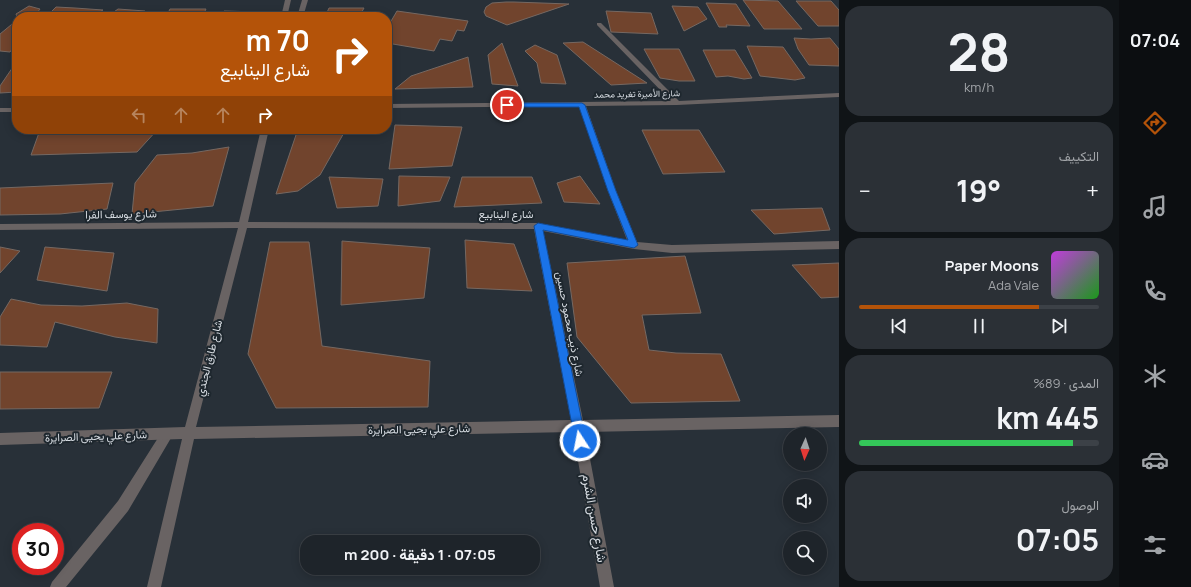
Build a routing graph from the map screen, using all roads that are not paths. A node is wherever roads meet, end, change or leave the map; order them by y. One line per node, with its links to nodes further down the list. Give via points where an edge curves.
1 (288, 0): 3 (street)
2 (305, 0): 4 (street)
3 (285, 12)
4 (301, 12)
5 (599, 24): 7 (street)
6 (839, 95): 7 (street, شارع الأميرة تغريد محمد)
7 (677, 103): 8 (street, شارع الأميرة تغريد محمد)
8 (582, 105): 9 (street, شارع الأميرة تغريد محمد); 16 (street)
9 (392, 106)
10 (0, 110): 11 (street)
11 (12, 110)
12 (263, 134): 13 (street, شارع طارق الجندي)
13 (243, 225): 14 (street, شارع الينابيع); 15 (street, شارع يوسف الفرا); 20 (street, شارع طارق الجندي)
14 (538, 226): 16 (street, شارع الينابيع); 19 (street, شارع ذيب محمود حسين)
15 (0, 227)
16 (634, 245): 17 (street, شارع الينابيع, via 685,250)
17 (839, 245)
18 (839, 420): 19 (street, شارع علي يحيى الصرايرة)
19 (578, 426): 20 (street, شارع علي يحيى الصرايرة); 25 (street, شارع حسن الشرم)
20 (189, 433): 21 (street, شارع علي يحيى الصرايرة); 24 (street, شارع طارق الجندي)
21 (167, 434): 22 (street, شارع علي يحيى الصرايرة); 23 (street, via 123,506)
22 (0, 439)
23 (56, 587)
24 (154, 587)
25 (607, 587)

